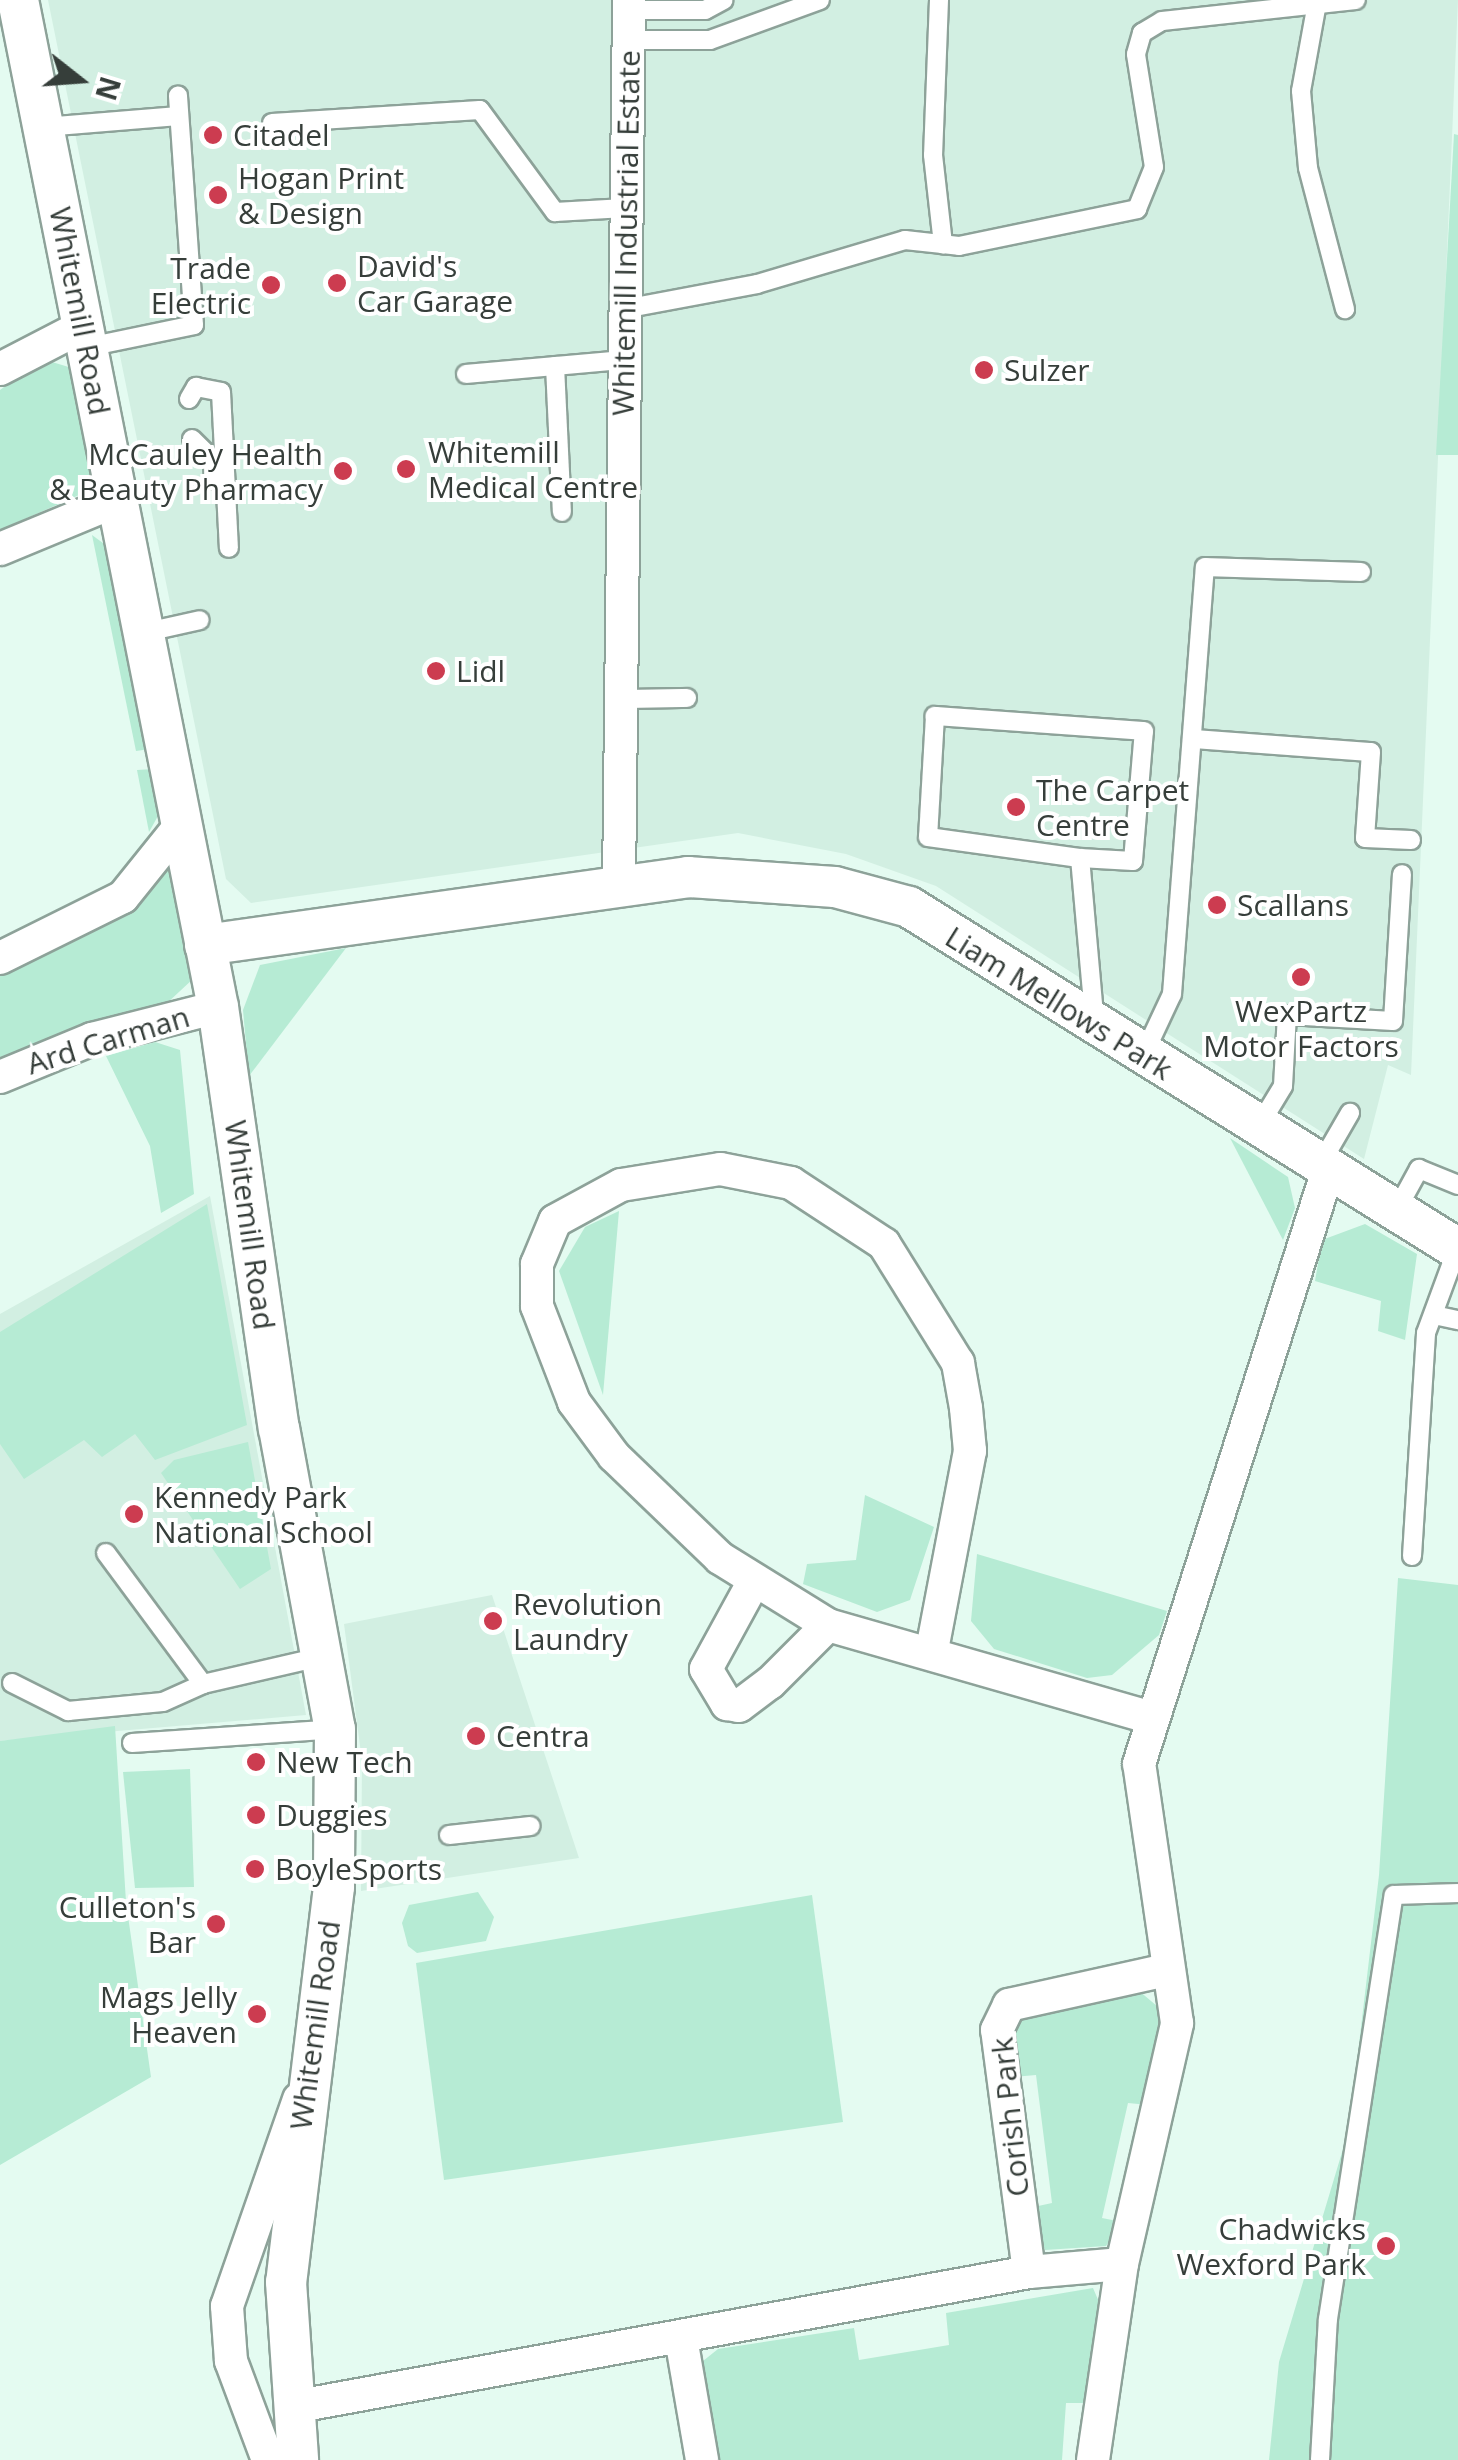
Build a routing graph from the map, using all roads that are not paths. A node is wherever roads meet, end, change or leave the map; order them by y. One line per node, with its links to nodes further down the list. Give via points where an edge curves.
1 (18, 0): 11 (street, Whitemill Road)
2 (724, 0): 7 (lane, via 706,10)
3 (820, 0): 7 (lane, via 710,40)
4 (939, 0): 13 (lane, via 933,155)
5 (1356, 0): 6 (lane)
6 (1317, 3): 13 (lane, via 1162,20 1142,32 1136,54 1154,167 1137,209); 15 (lane, via 1302,91 1308,168)
7 (629, 17): 12 (street, Whitemill Industrial Estate)
8 (178, 96): 9 (lane)
9 (180, 116): 11 (lane); 16 (lane, via 194,325)
10 (272, 123): 12 (lane, via 480,110 554,212)
11 (44, 127): 16 (street, Whitemill Road)
12 (625, 208): 14 (street, Whitemill Industrial Estate)
13 (943, 244): 14 (lane, via 905,240 757,284)
14 (624, 309): 17 (street, Whitemill Industrial Estate)
15 (1345, 309)
16 (85, 336): 19 (street); 23 (street, Whitemill Road)
17 (624, 360): 18 (lane); 30 (street, Whitemill Industrial Estate)
18 (556, 366): 20 (lane); 24 (lane)
19 (0, 369)
20 (466, 374)
21 (189, 399): 22 (lane, via 196,386 220,392 224,548 213,460)
22 (192, 439)
23 (116, 500): 25 (street); 28 (street, Whitemill Road)
24 (562, 512)
25 (0, 549)
26 (1361, 572): 31 (lane, via 1205,567)
27 (200, 620): 28 (lane)
28 (142, 633): 32 (street, Whitemill Road)
29 (687, 698): 30 (lane)
30 (621, 699): 36 (street, Whitemill Industrial Estate)
31 (1193, 739): 33 (lane, via 1370,752 1365,838); 41 (lane, via 1172,994)
32 (180, 826): 37 (street, Whitemill Road); 38 (street, via 122,896)
33 (1412, 840)
34 (1080, 858): 34 (lane, via 928,837 935,716 1144,731 1133,862); 40 (lane)
35 (1402, 874): 44 (lane, via 1393,1021 1287,1015 1283,1086)
36 (619, 886): 37 (street, Liam Mellows Park); 40 (street, Liam Mellows Park, via 754,876 908,907)
37 (206, 945): 39 (street, Whitemill Road)
38 (0, 958)
39 (218, 1007): 42 (street, Ard Carman, via 92,1039); 56 (street, Whitemill Road)
40 (1095, 1026): 41 (street, Liam Mellows Park)
41 (1143, 1056): 44 (street, Liam Mellows Park)
42 (0, 1077)
43 (1350, 1113): 45 (lane)
44 (1257, 1129): 45 (street, Liam Mellows Park)
45 (1322, 1170): 47 (street, Liam Mellows Park); 59 (street)
46 (1458, 1185): 47 (lane, via 1419,1169)
47 (1396, 1212): 48 (street, Liam Mellows Park)
48 (1458, 1249): 49 (lane)
49 (1434, 1316): 50 (lane); 52 (lane)
50 (1458, 1320)
51 (106, 1553): 58 (lane)
52 (1412, 1556)
53 (753, 1583): 54 (street); 54 (street, via 706,1669 727,1704 740,1706 770,1683); 55 (street, via 614,1456 574,1402 538,1306 536,1264 555,1222 621,1185 720,1169 791,1183 884,1244 926,1301 958,1363 970,1452)
54 (828, 1625): 55 (street)
55 (932, 1650): 59 (street)
56 (320, 1657): 58 (lane); 60 (street, Whitemill Road)
57 (12, 1683): 58 (lane, via 68,1710 163,1702)
58 (203, 1684)
59 (1152, 1718): 65 (street, via 1138,1764 1144,1846)
60 (336, 1729): 61 (lane); 66 (street, Whitemill Road, via 334,1887)
61 (132, 1743)
62 (531, 1826): 63 (lane)
63 (449, 1835)
64 (1458, 1893): 75 (lane, via 1394,1895 1328,2319)
65 (1168, 1970): 67 (street, via 1176,2023); 68 (street, Corish Park, via 1010,2006 996,2030)
66 (304, 2088): 70 (street, Whitemill Road, via 286,2282); 71 (street, via 227,2306 231,2361)
67 (1122, 2264): 68 (street); 74 (street)
68 (1030, 2272): 69 (street, via 889,2310)
69 (681, 2338): 70 (street); 73 (street)
70 (293, 2406): 72 (street, Whitemill Road)
71 (268, 2460)
72 (298, 2460)
73 (702, 2460)
74 (1093, 2460)
75 (1320, 2460)

